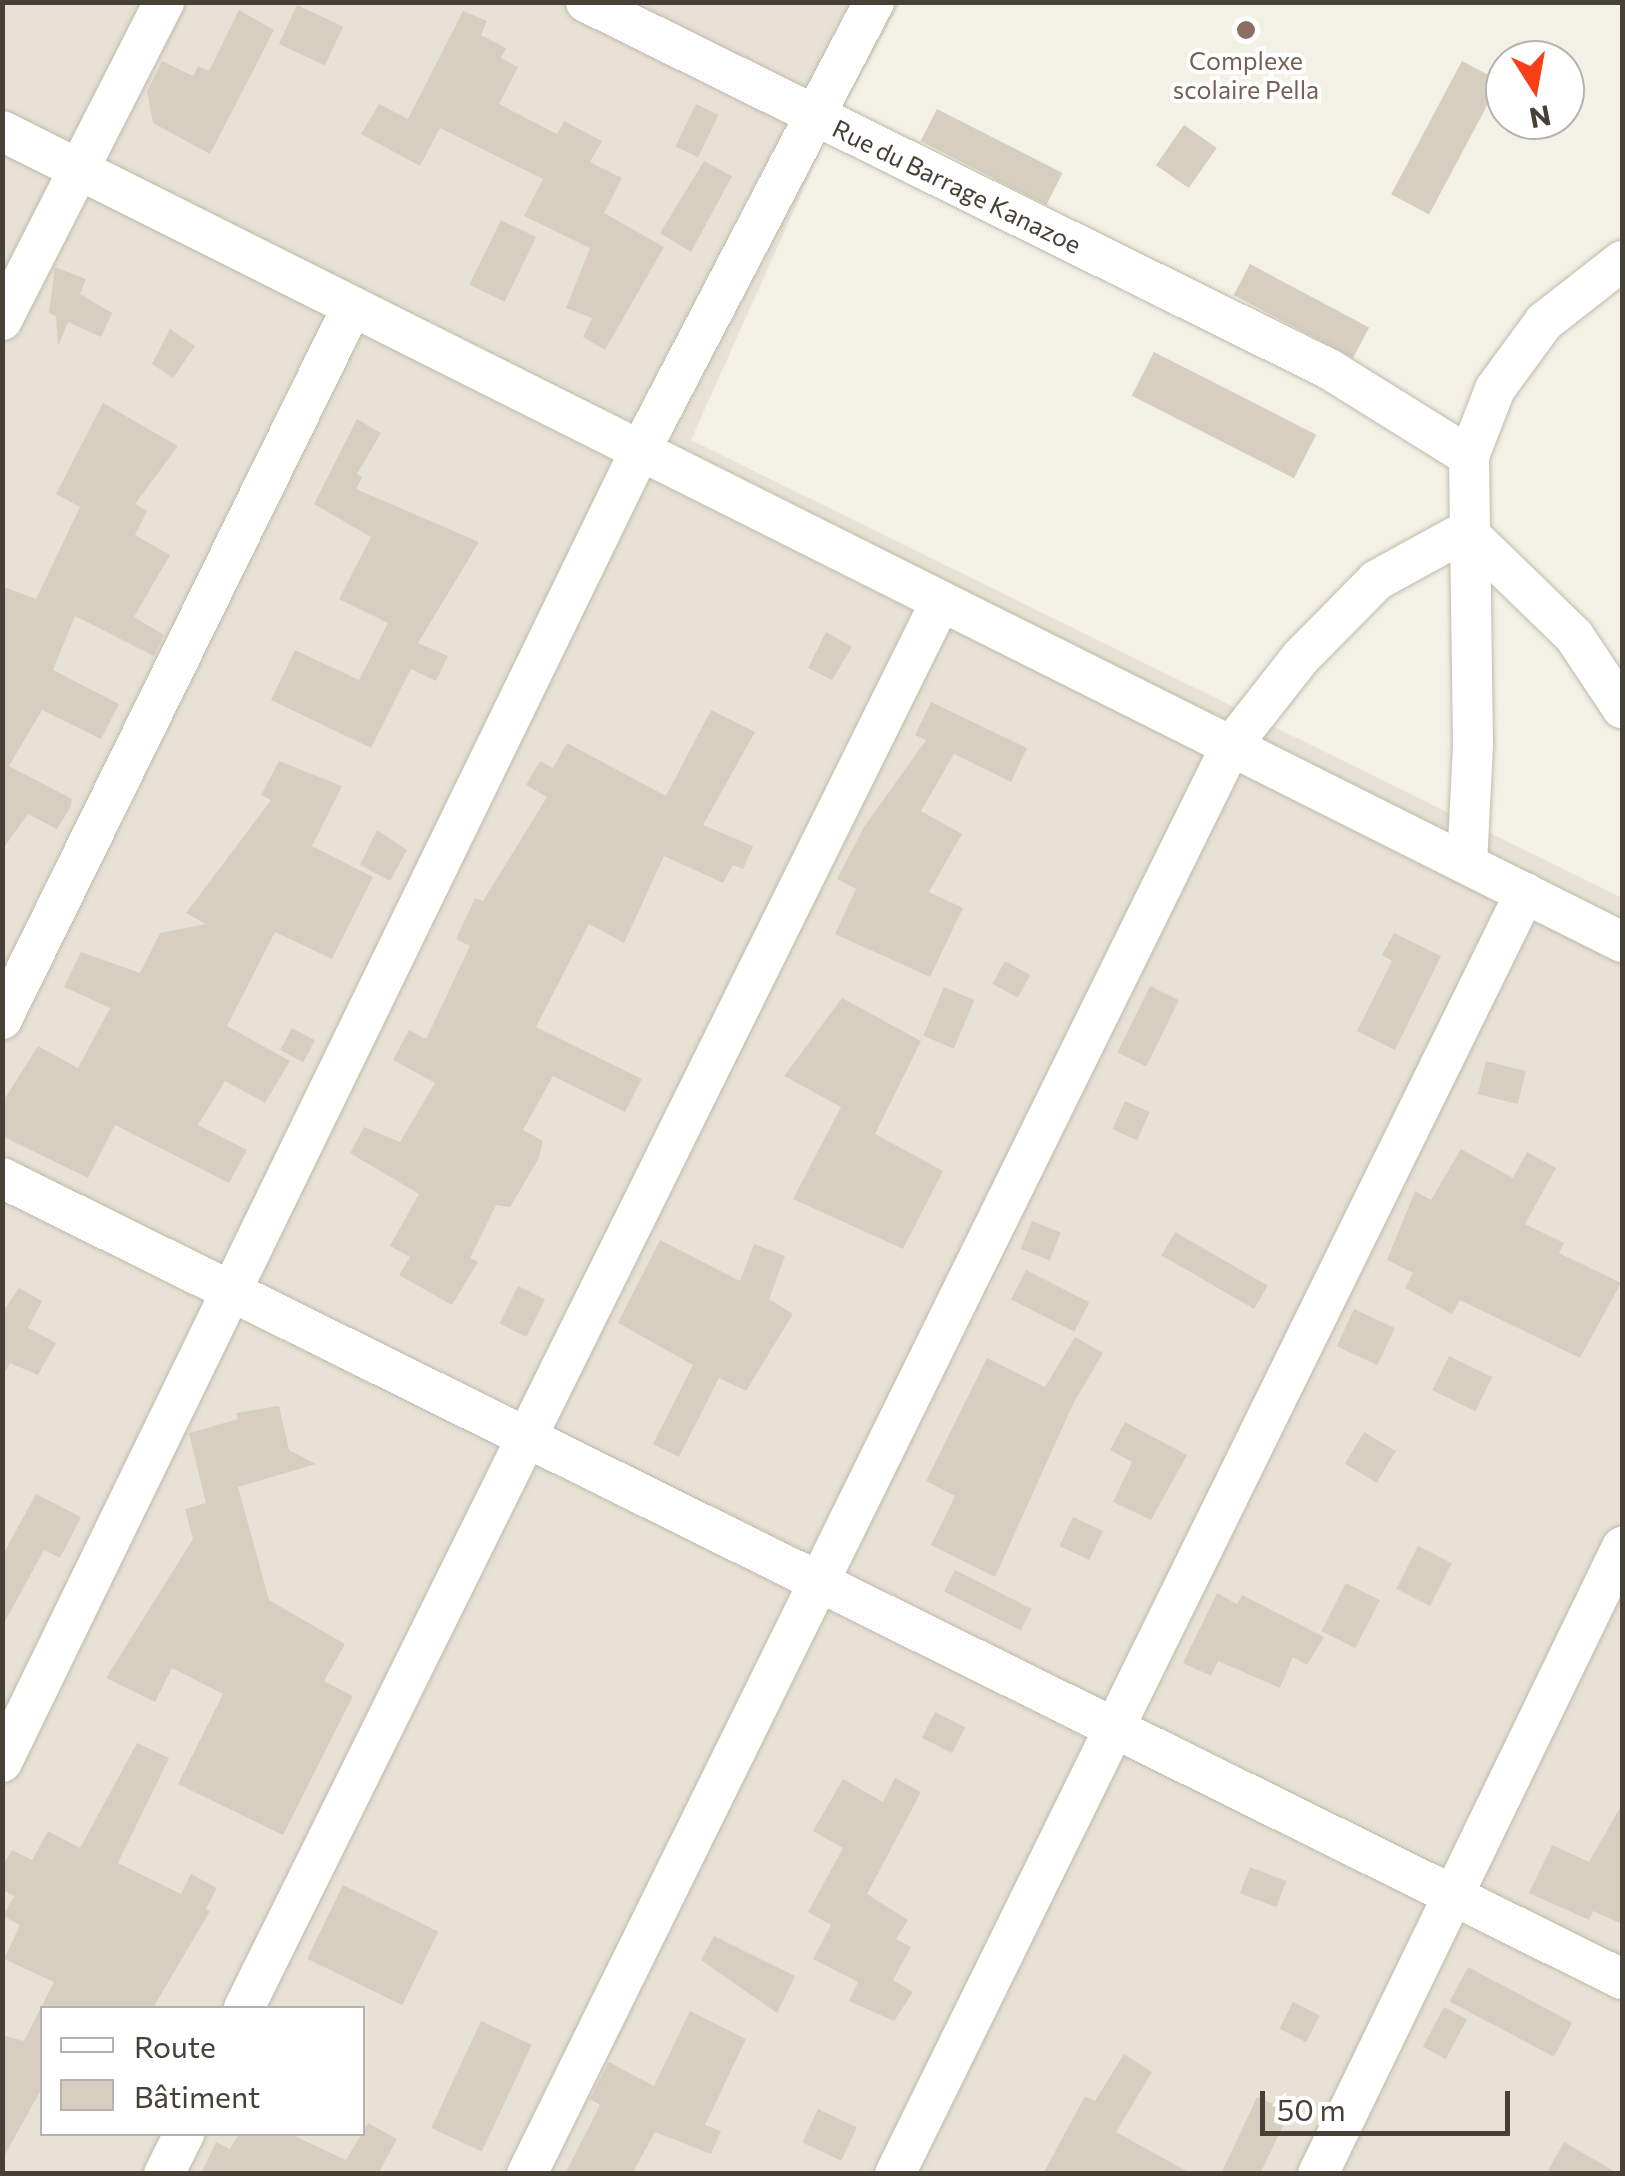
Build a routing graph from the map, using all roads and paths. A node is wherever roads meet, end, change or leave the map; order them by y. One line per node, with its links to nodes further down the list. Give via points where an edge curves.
1 (164, 2): 6 (street)
2 (586, 2): 4 (street, Rue du Barrage Kanazoe)
3 (874, 2): 4 (street)
4 (812, 114): 10 (street); 11 (street, Rue du Barrage Kanazoe, via 1329,369)
5 (2, 131): 6 (street)
6 (78, 170): 8 (street); 9 (street)
7 (1622, 261): 11 (street, via 1544,322 1495,389)
8 (352, 307): 10 (street); 19 (street)
9 (2, 320)
10 (640, 451): 13 (street); 21 (street)
11 (1469, 456): 12 (street)
12 (1466, 531): 14 (street, via 1574,636); 15 (street, via 1378,580 1301,657); 16 (street, via 1473,744)
13 (941, 601): 15 (street); 22 (street)
14 (1622, 708)
15 (1231, 746): 16 (street); 24 (street)
16 (1467, 864): 17 (street)
17 (1525, 893): 18 (street); 25 (street)
18 (1622, 942)
19 (2, 1019)
20 (2, 1178): 21 (street)
21 (228, 1290): 22 (street); 26 (street)
22 (523, 1436): 24 (street); 29 (street)
23 (1622, 1547): 27 (street)
24 (819, 1582): 25 (street); 32 (street)
25 (1119, 1730): 27 (street); 33 (street)
26 (2, 1762)
27 (1455, 1896): 28 (street); 34 (street)
28 (1622, 1979)
29 (245, 2006)
30 (183, 2136): 31 (street)
31 (164, 2174)
32 (527, 2174)
33 (895, 2174)
34 (1318, 2174)

